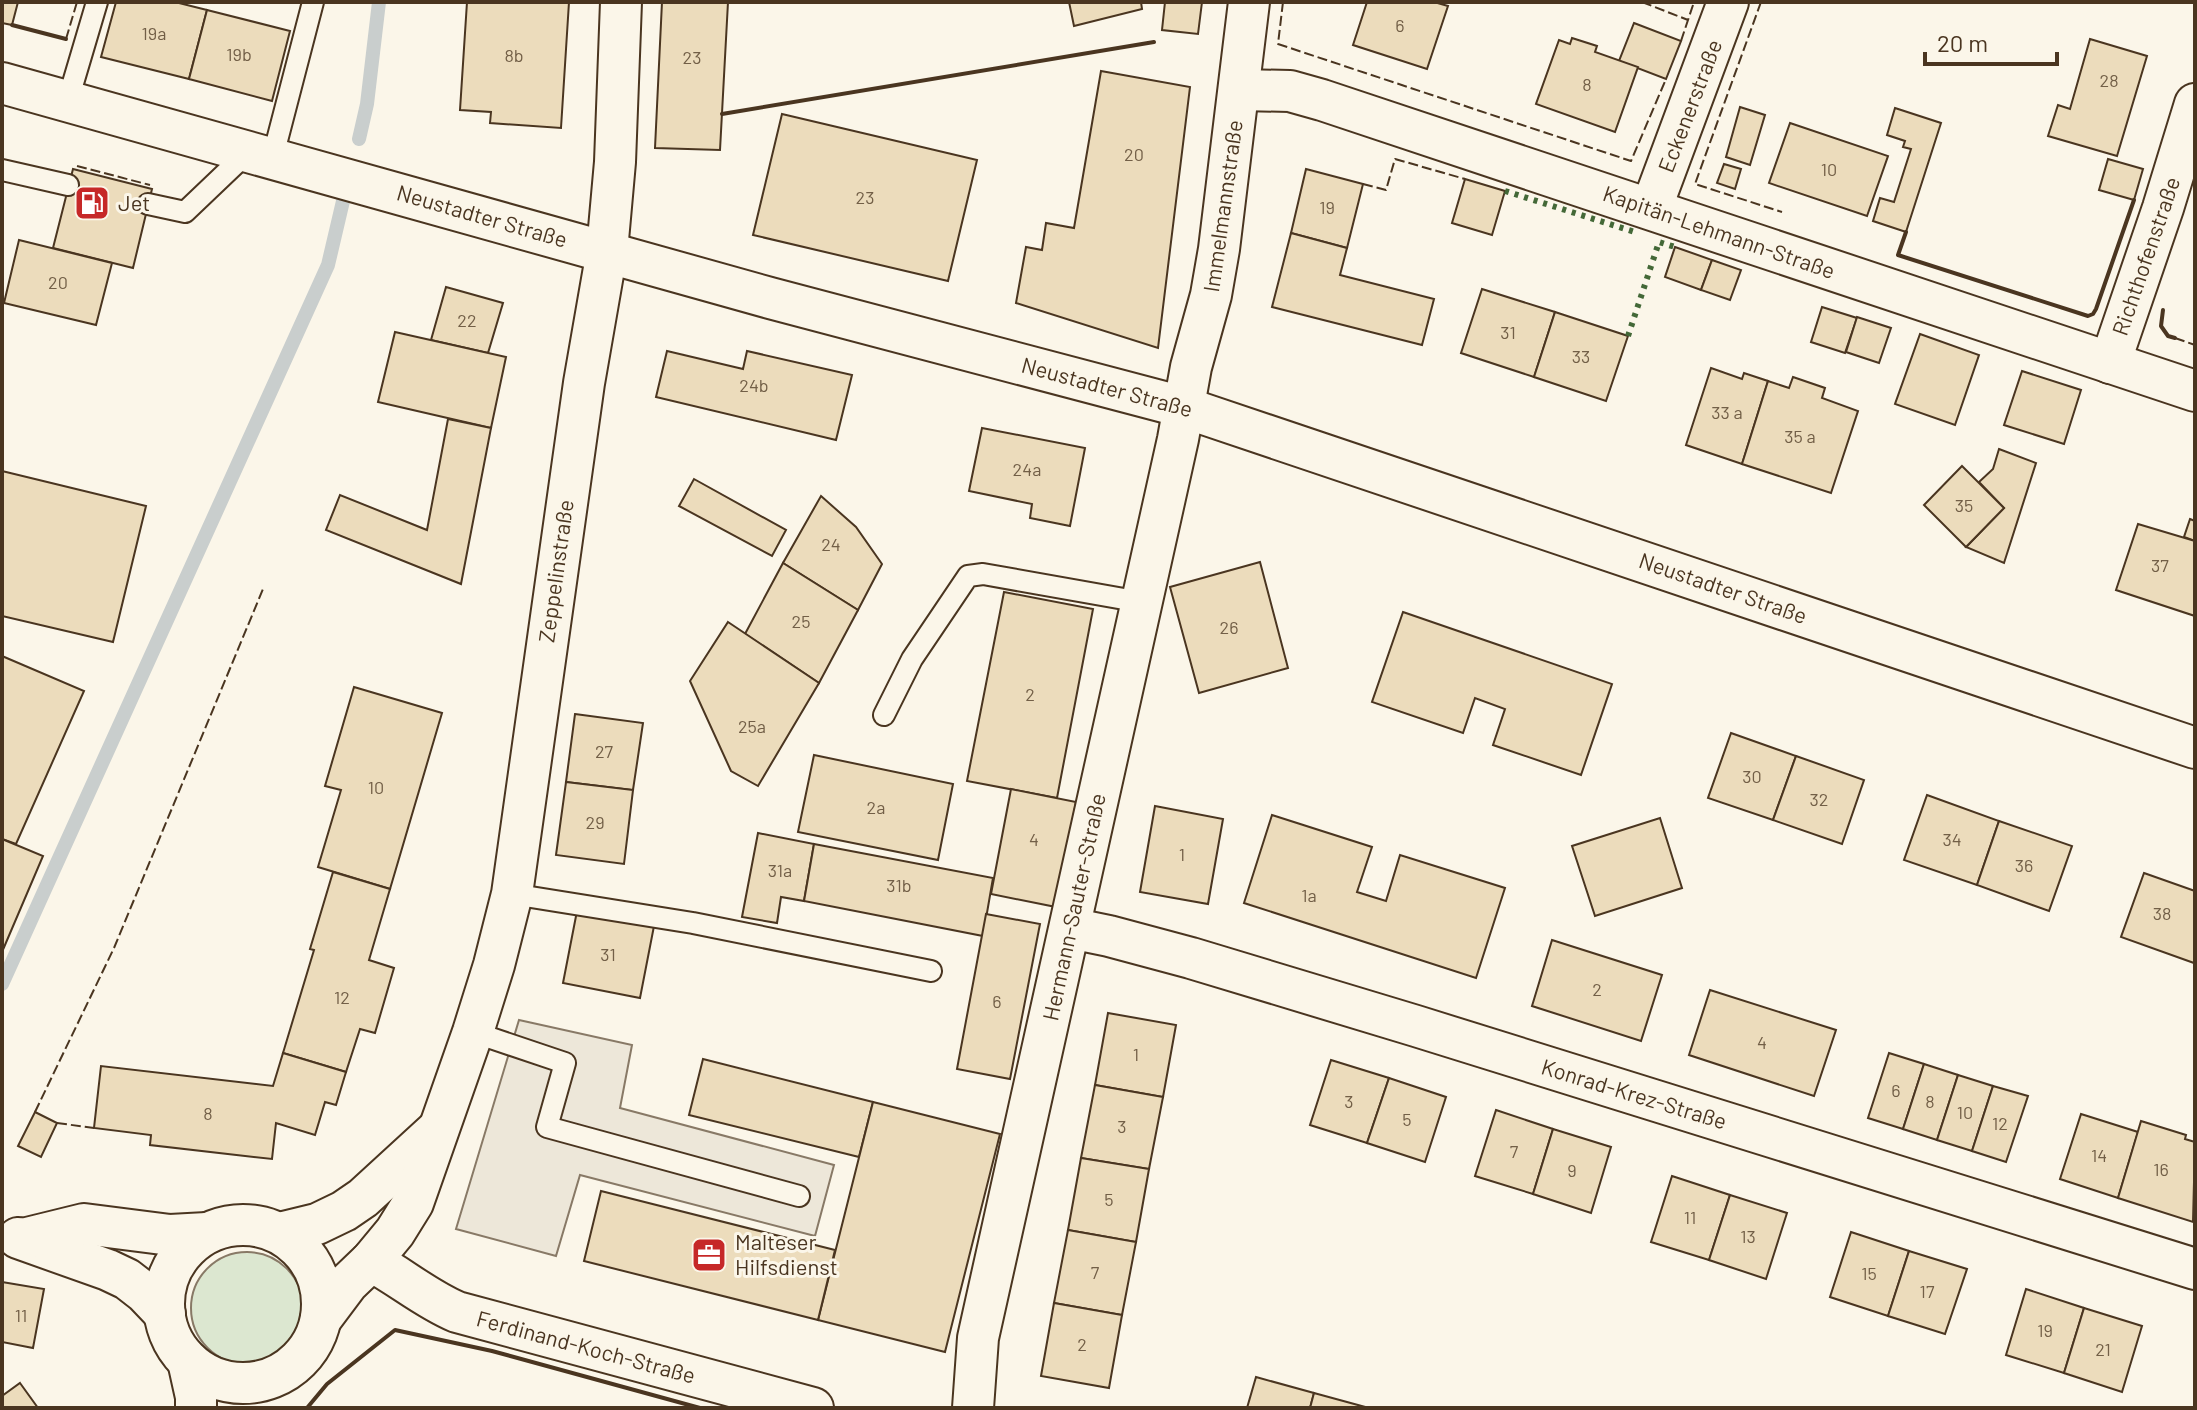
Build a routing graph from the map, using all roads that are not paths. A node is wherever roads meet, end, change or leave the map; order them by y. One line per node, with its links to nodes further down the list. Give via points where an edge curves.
1 (97, 2): 8 (lane)
2 (313, 2): 10 (lane)
3 (621, 2): 15 (street, Zeppelinstraße)
4 (1249, 2): 7 (street, Immelmannstraße)
5 (1728, 2): 14 (street, Eckenerstraße)
6 (2, 83): 8 (street, Neustadter Straße)
7 (1240, 90): 14 (street, Kapitän-Lehmann-Straße, via 1311,97); 18 (street, Immelmannstraße, via 1211,295)
8 (68, 100): 10 (street, Neustadter Straße)
9 (2195, 104): 16 (street, Richthofenstraße)
10 (261, 153): 13 (lane, via 185,212); 15 (street, Neustadter Straße)
11 (2, 170): 12 (lane)
12 (68, 185)
13 (148, 204)
14 (1651, 209): 16 (street, Kapitän-Lehmann-Straße)
15 (607, 251): 18 (street, Neustadter Straße); 22 (street, Zeppelinstraße)
16 (2110, 363): 17 (street, Kapitän-Lehmann-Straße)
17 (2195, 391)
18 (1183, 407): 19 (street, Hermann-Sauter-Straße); 21 (street, Neustadter Straße)
19 (1141, 602): 20 (lane, via 983,574 968,576 912,659); 23 (street, Hermann-Sauter-Straße)
20 (884, 715)
21 (2195, 748)
22 (512, 894): 24 (lane, via 693,923); 25 (street, Zeppelinstraße)
23 (1070, 928): 32 (street, Konrad-Krez-Straße, via 1386,1017); 39 (street, Hermann-Sauter-Straße, via 978,1338)
24 (931, 971)
25 (473, 1032): 26 (street, Zeppelinstraße); 27 (lane, via 565,1063 547,1127)
26 (437, 1130): 29 (street, Zeppelinstraße, via 344,1211); 31 (street, Zeppelinstraße, via 413,1203)
27 (799, 1196)
28 (207, 1233): 29 (street, via 231,1225 256,1225); 30 (street, via 170,1235 84,1224); 33 (street, via 173,1267)
29 (280, 1233): 34 (street, via 300,1248 314,1269 322,1293)
30 (12, 1238): 33 (street, via 127,1279)
31 (371, 1261): 34 (street, Zeppelinstraße); 38 (street, Ferdinand-Koch-Straße, via 457,1312)
32 (2195, 1269)
33 (165, 1314): 35 (street)
34 (321, 1319): 36 (street, via 313,1342)
35 (188, 1361): 36 (street, via 204,1372 227,1381 253,1382); 37 (street)
36 (267, 1392)
37 (196, 1408)
38 (813, 1408)
39 (973, 1408)

